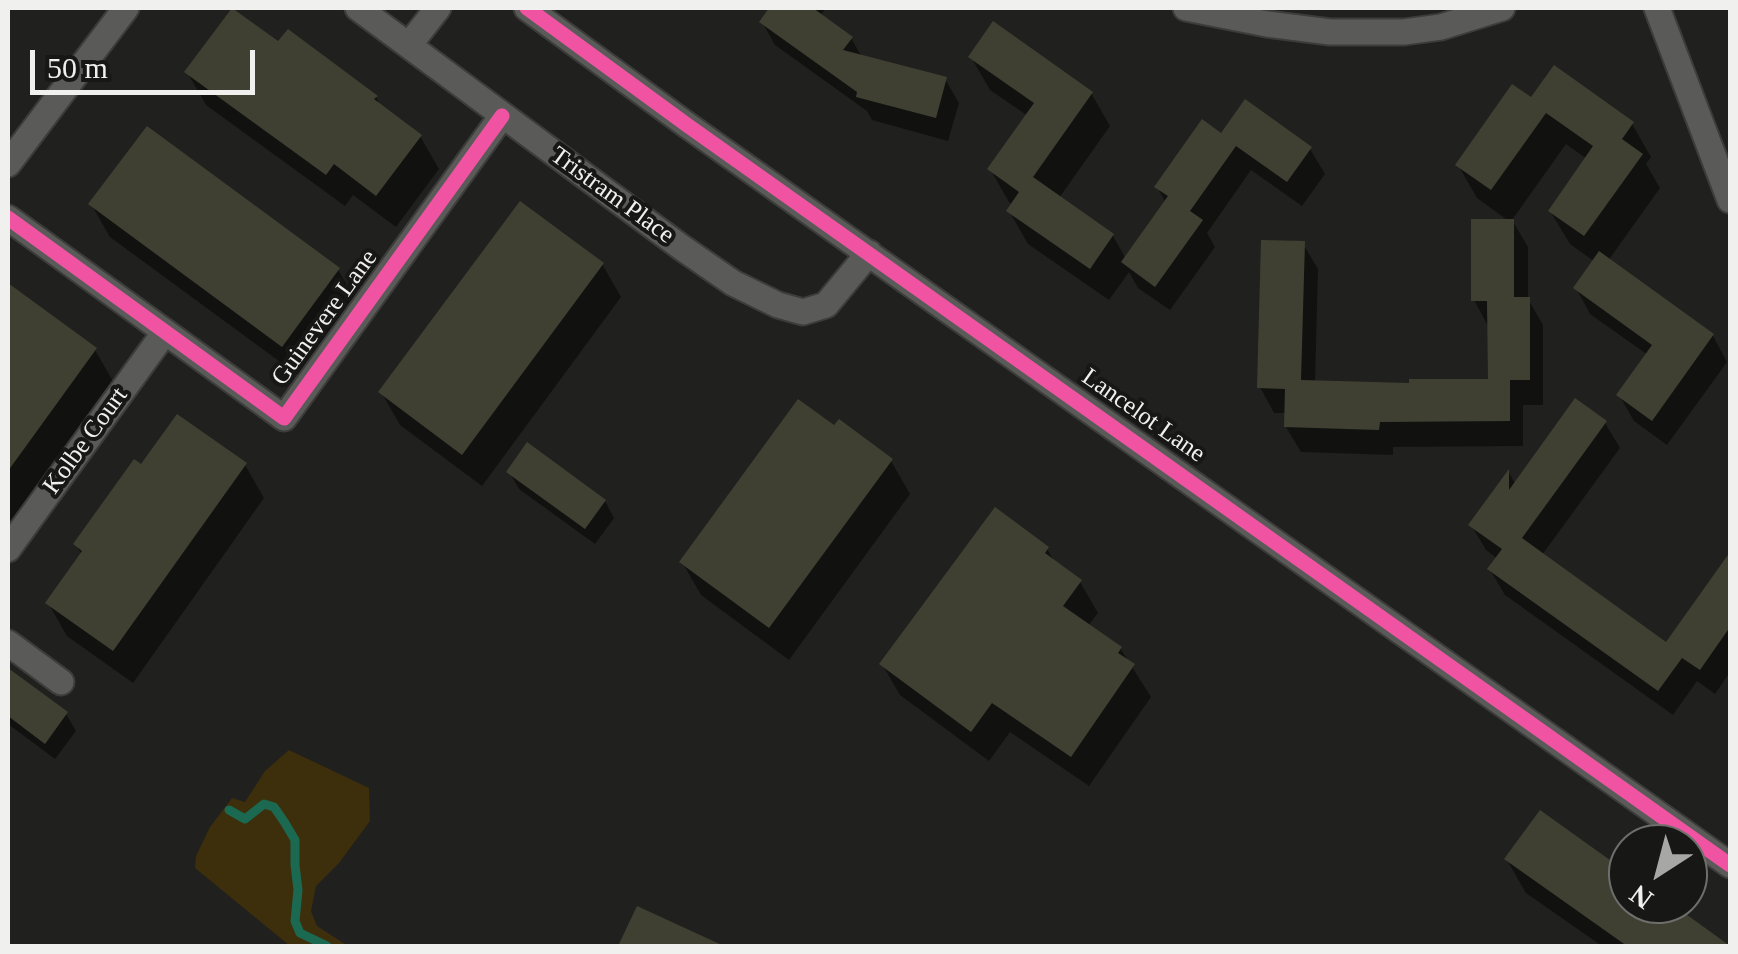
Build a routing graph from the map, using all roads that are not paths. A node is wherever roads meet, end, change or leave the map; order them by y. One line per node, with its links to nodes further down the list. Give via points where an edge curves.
1 (126, 8): 10 (street)
2 (358, 8): 8 (street, Tristram Place)
3 (438, 8): 8 (street)
4 (527, 8): 13 (street, Lancelot Lane)
5 (1186, 8): 6 (street, via 1330,32 1404,32)
6 (1502, 8)
7 (1656, 8): 11 (street)
8 (410, 45): 9 (street, Tristram Place)
9 (502, 116): 13 (street, Tristram Place, via 733,284 778,305 802,312 826,305); 14 (street, Guinevere Lane, via 284,418)
10 (8, 164)
11 (1730, 200)
12 (8, 218): 14 (street, Guinevere Lane)
13 (869, 253): 18 (street, Lancelot Lane)
14 (166, 332): 15 (street, Kolbe Court)
15 (8, 549)
16 (8, 643): 17 (street)
17 (62, 682)
18 (1730, 865)

